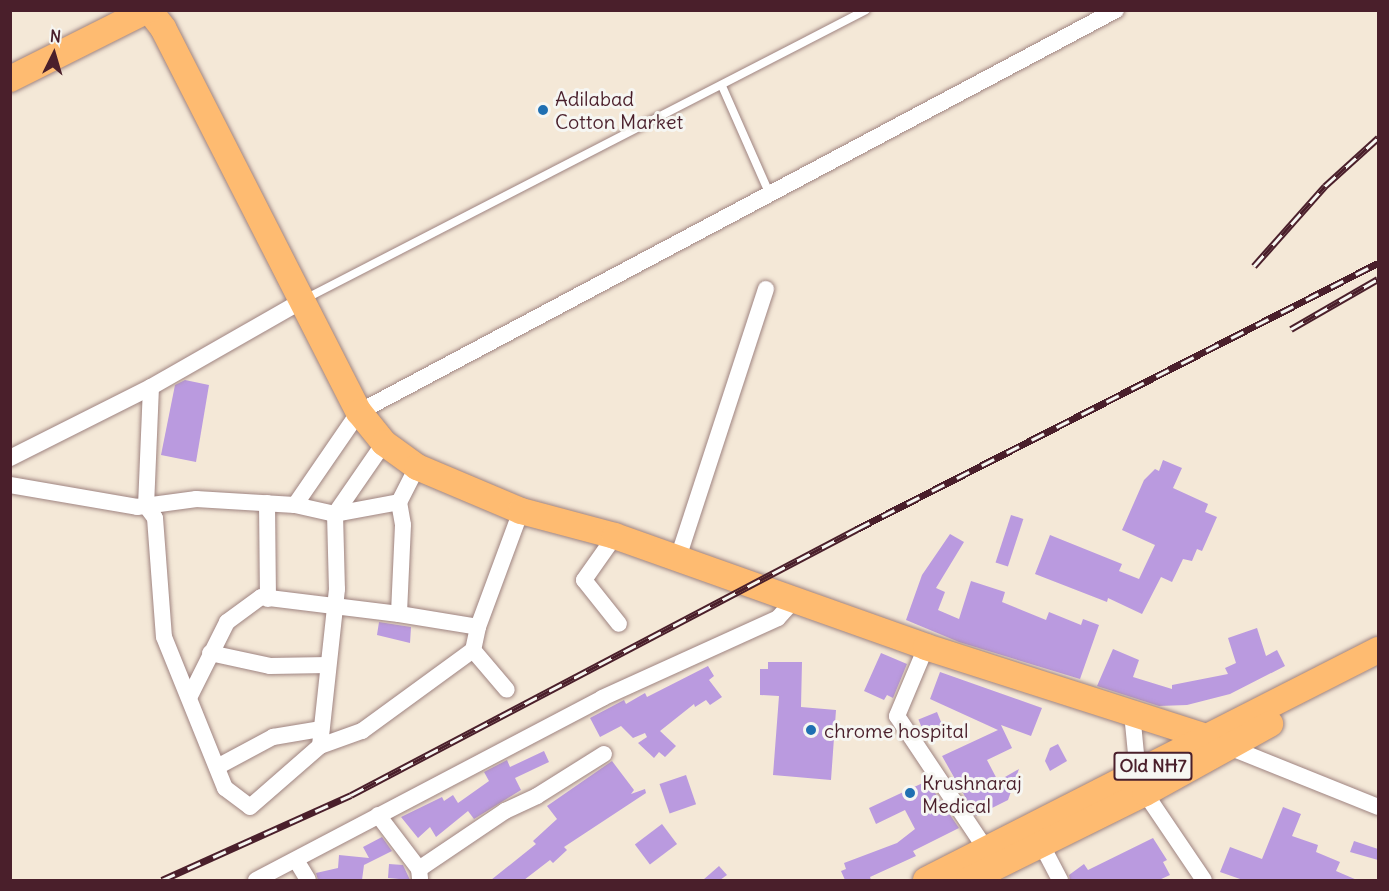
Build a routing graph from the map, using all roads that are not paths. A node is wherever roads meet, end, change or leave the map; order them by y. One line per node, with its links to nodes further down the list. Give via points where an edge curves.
1 (149, 10): 4 (main road); 8 (main road, via 163,28)
2 (866, 10): 5 (lane)
3 (1116, 10): 6 (street)
4 (10, 79)
5 (722, 86): 6 (lane); 8 (lane)
6 (770, 196): 10 (street)
7 (766, 290): 22 (street)
8 (300, 302): 9 (street); 10 (main road)
9 (152, 387): 12 (street); 18 (street)
10 (359, 411): 11 (main road); 17 (street)
11 (384, 443): 13 (main road); 20 (street)
12 (10, 458)
13 (417, 467): 15 (street); 19 (main road)
14 (10, 484): 18 (street)
15 (399, 502): 20 (street); 26 (street, via 403,525)
16 (267, 503): 17 (street); 18 (street, via 196,499); 23 (street)
17 (295, 505): 20 (street)
18 (146, 506): 36 (street, via 155,518 164,637)
19 (521, 511): 21 (main road); 28 (street)
20 (335, 514): 25 (street)
21 (615, 536): 22 (main road); 27 (street, via 584,580)
22 (678, 558): 24 (main road)
23 (268, 599): 25 (street); 32 (street, via 261,597 227,622)
24 (794, 600): 29 (main road); 45 (street, via 778,618 602,698)
25 (335, 606): 26 (street); 33 (street)
26 (399, 614): 28 (street)
27 (619, 624)
28 (478, 627): 30 (street)
29 (926, 647): 37 (main road); 47 (street, via 897,716)
30 (473, 650): 35 (street); 40 (street, via 362,730)
31 (1378, 650): 39 (main road, Old NH7)
32 (210, 653): 33 (street, via 270,666); 36 (street)
33 (328, 665): 38 (street)
34 (1378, 666): 39 (main road)
35 (507, 690)
36 (190, 696): 42 (street)
37 (1132, 713): 39 (main road); 43 (street)
38 (321, 729): 40 (street); 42 (street, via 273,737)
39 (1217, 742): 43 (main road, Old NH7); 44 (street)
40 (320, 747): 42 (street, via 250,807 225,788)
41 (604, 754): 49 (street, via 505,811)
42 (218, 767)
43 (1142, 783): 46 (main road, Old NH7); 55 (street)
44 (1378, 807)
45 (378, 815): 48 (street); 49 (street)
46 (1037, 837): 47 (main road, Old NH7); 53 (main road); 54 (street)
47 (987, 851): 52 (main road, Old NH7)
48 (296, 860): 50 (street); 51 (street)
49 (419, 875)
50 (256, 880)
51 (308, 880)
52 (926, 880)
53 (972, 880)
54 (1060, 880)
55 (1204, 880)

